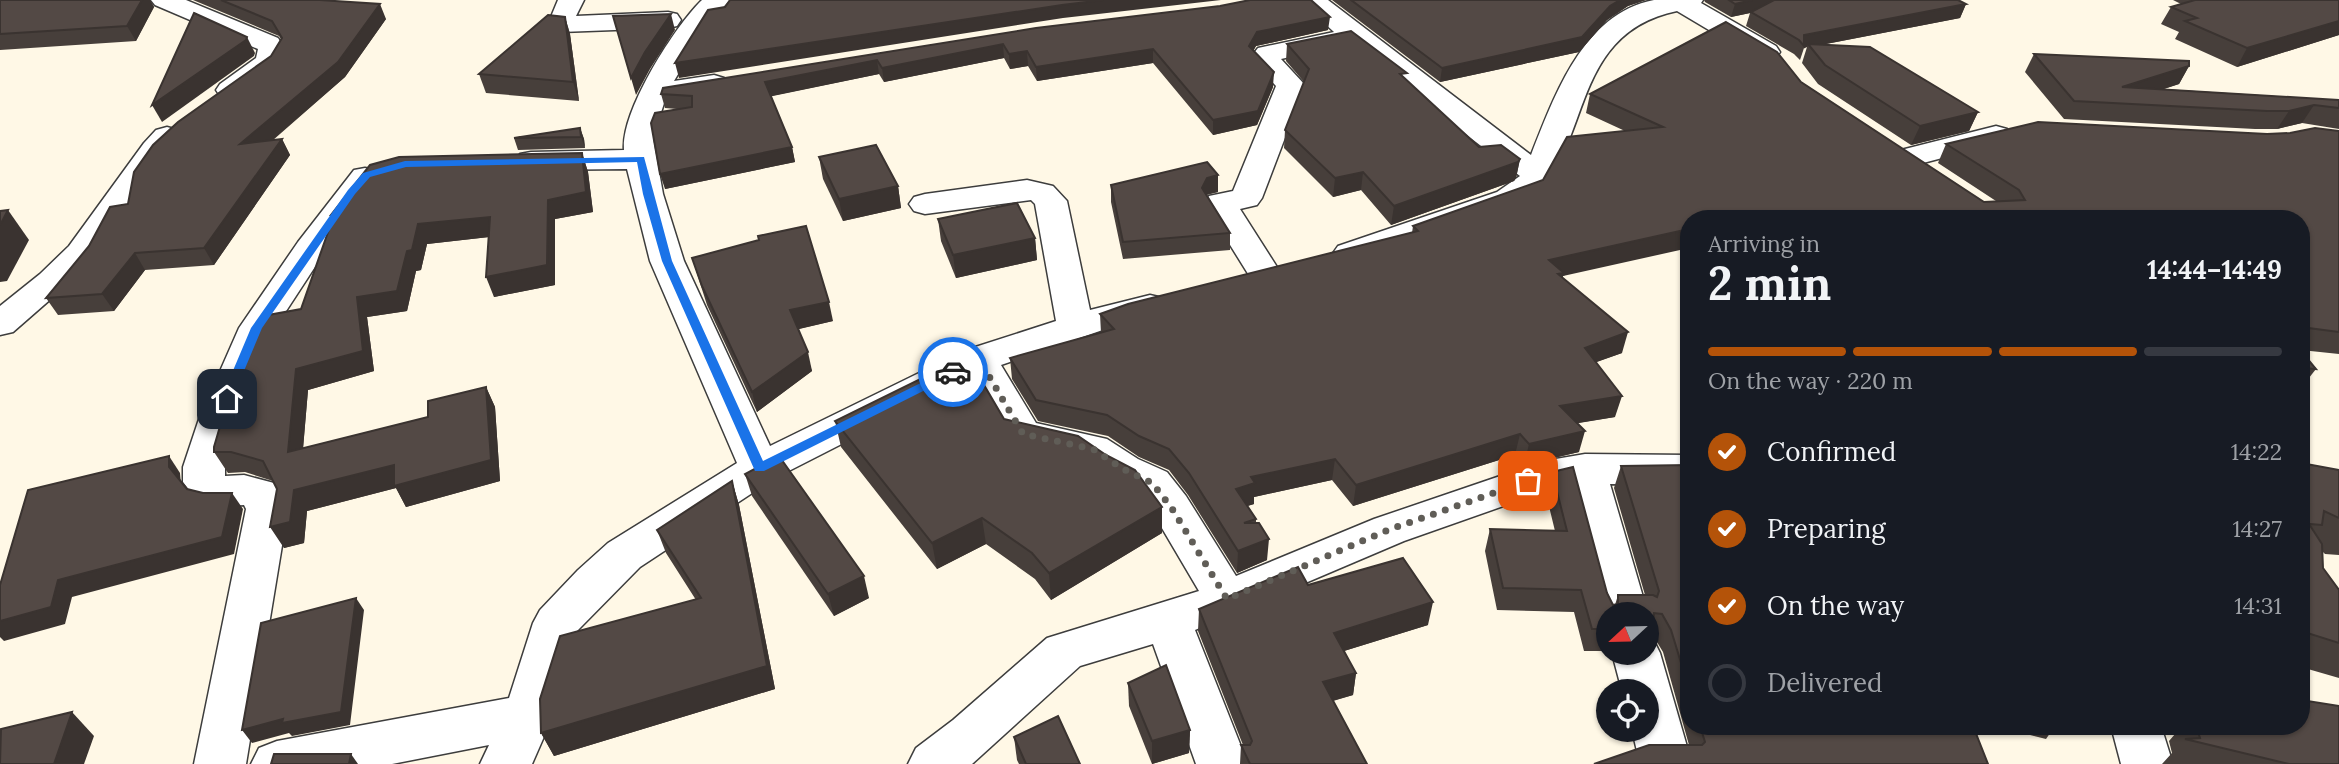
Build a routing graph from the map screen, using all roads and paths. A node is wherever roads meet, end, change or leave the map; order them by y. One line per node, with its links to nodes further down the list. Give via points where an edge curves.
1 (164, 0): 20 (street, via 268,44 273,52 267,63 149,153 81,252 56,279)
2 (571, 0): 5 (street, via 561,24)
3 (1312, 0): 6 (street)
4 (1682, 1): 7 (street, via 1783,62); 14 (street, via 1624,21 1602,44 1574,83)
5 (708, 9): 9 (street)
6 (1355, 36): 14 (street); 17 (street, via 1264,58 1291,85 1246,198 1220,203)
7 (1791, 72)
8 (745, 79): 9 (street)
9 (653, 93): 11 (street, via 638,138)
10 (2028, 129): 15 (street, via 1893,151)
11 (641, 159): 12 (street); 23 (street, via 667,261)
12 (502, 162)
13 (397, 166): 32 (street, via 366,175 351,192 257,328 204,467 204,482 214,492 259,494 267,509)
14 (1538, 175): 17 (street, via 1527,190 1508,199)
15 (1938, 181)
16 (925, 204): 21 (street, via 1012,191 1042,193 1051,201)
17 (1267, 278): 18 (street)
18 (1230, 287)
19 (1180, 299): 21 (street)
20 (0, 324)
21 (1075, 327): 22 (street)
22 (979, 359): 23 (street); 26 (street, via 1023,434 1093,449 1152,483)
23 (760, 468): 29 (street, via 624,555 594,582 556,623)
24 (1585, 470): 25 (street); 26 (street, via 1544,476 1388,530); 27 (street)
25 (1680, 470)
26 (1227, 599): 28 (street)
27 (1622, 602)
28 (1168, 621): 35 (street, via 1064,652); 36 (street)
29 (528, 716): 33 (street); 34 (street)
30 (2139, 735): 38 (street)
31 (1659, 737): 37 (street)
32 (220, 764)
33 (277, 764)
34 (506, 764)
35 (934, 764)
36 (1222, 764)
37 (1666, 764)
38 (2147, 764)

